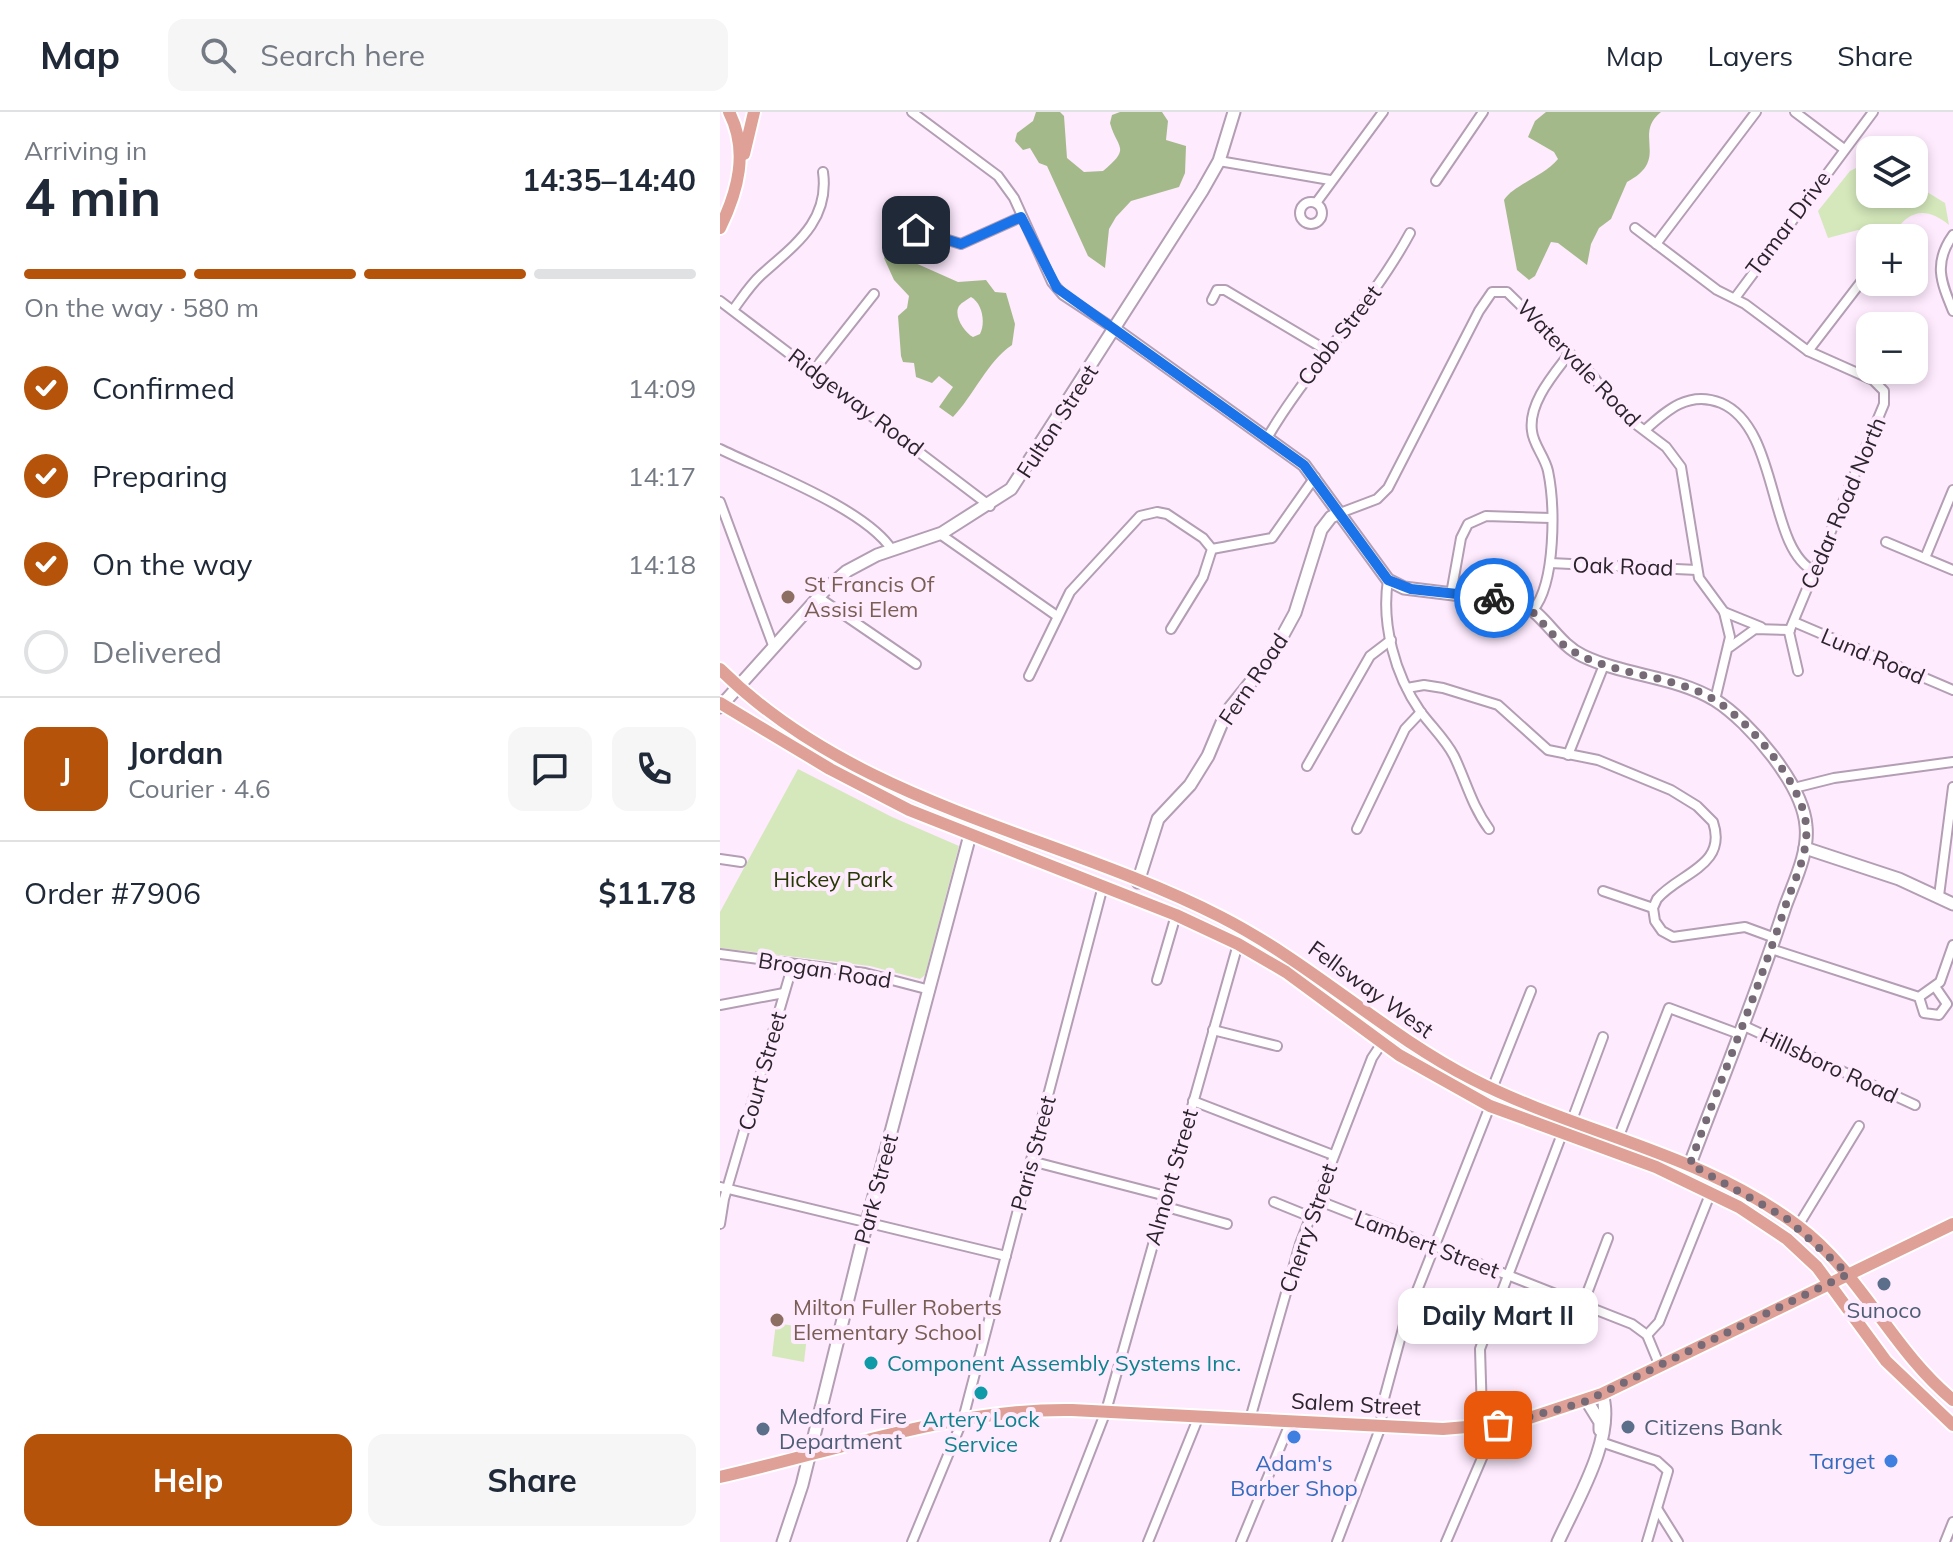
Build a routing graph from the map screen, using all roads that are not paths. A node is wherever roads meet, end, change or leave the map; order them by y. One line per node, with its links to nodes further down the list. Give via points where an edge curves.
1 (754, 112): 14 (main road)
2 (912, 112): 17 (street, via 998,176)
3 (1234, 112): 11 (street, Fulton Street)
4 (1383, 112): 13 (street)
5 (1483, 112): 15 (street)
6 (1756, 112): 23 (street)
7 (1795, 112): 10 (street)
8 (1873, 112): 10 (street, Tamar Drive)
9 (731, 117): 14 (main road, via 740,151)
10 (1844, 149): 27 (street, Tamar Drive)
11 (1219, 161): 13 (street); 32 (street, Fulton Street)
12 (823, 172): 30 (street, via 824,198 812,226)
13 (1330, 180): 16 (street)
14 (737, 181): 18 (main road)
15 (1436, 181)
16 (1316, 203)
17 (1021, 217): 20 (street, via 961,244); 32 (street, via 1057,288)
18 (720, 227)
19 (1635, 228): 23 (street, Cedar Road North)
20 (916, 230)
21 (1410, 233): 33 (street, Cobb Street, via 1390,269)
22 (1953, 235): 31 (street, via 1939,271)
23 (1656, 244): 27 (street, Cedar Road North)
24 (1856, 289): 34 (street)
25 (1499, 290): 35 (street, Watervale Road, via 1515,297); 44 (street, Fern Road, via 1479,311 1385,492)
26 (874, 294): 36 (street)
27 (1735, 298): 34 (street, Cedar Road North)
28 (1212, 300): 33 (street, via 1217,290 1225,290)
29 (720, 301): 30 (street, Ridgeway Road)
30 (733, 310): 36 (street, Ridgeway Road)
31 (1953, 311)
32 (1116, 330): 38 (street); 43 (street, Fulton Street, via 1018,481)
33 (1326, 350): 38 (street, Cobb Street)
34 (1808, 351): 54 (street, Cedar Road North, via 1875,381 1885,398)
35 (1569, 354): 37 (street, Watervale Road, via 1621,413); 45 (street, via 1544,389 1532,427 1548,471)
36 (814, 370): 43 (street, Ridgeway Road)
37 (1645, 430): 52 (street, Watervale Road, via 1671,452 1683,473); 54 (street, via 1687,400 1707,399 1732,409 1750,428 1798,555)
38 (1267, 438): 40 (street)
39 (720, 449): 49 (street, via 858,516 880,532)
40 (1315, 477): 44 (street); 48 (street, via 1272,538)
41 (1953, 490): 50 (street)
42 (720, 502): 65 (street)
43 (990, 506): 46 (street, Fulton Street)
44 (1340, 513): 55 (street); 89 (street, Fern Road, via 1323,526 1295,613 1271,657 1226,713 1190,785 1158,818)
45 (1551, 518): 51 (street); 56 (street, via 1486,516 1468,524)
46 (940, 534): 49 (street, Fulton Street); 60 (street)
47 (1886, 542): 50 (street)
48 (1212, 549): 60 (street, via 1167,514 1140,516 1070,592); 63 (street, via 1203,577)
49 (892, 550): 57 (street, Fulton Street, via 853,567)
50 (1925, 558): 53 (street)
51 (1550, 563): 52 (street, Oak Road); 58 (street)
52 (1697, 570): 59 (street, Watervale Road)
53 (1953, 570)
54 (1814, 571): 61 (street, Cedar Road North)
55 (1388, 580): 56 (street, via 1404,588); 64 (street)
56 (1451, 594): 58 (street, via 1509,600)
57 (818, 597): 65 (street, Fulton Street); 67 (street)
58 (1533, 610): 68 (street, via 1569,649)
59 (1724, 612): 62 (street); 66 (street, Watervale Road)
60 (1057, 616): 71 (street)
61 (1792, 626): 62 (street, Lund Road); 70 (street, via 1790,646); 74 (street, Lund Road)
62 (1764, 628): 66 (street, via 1745,633)
63 (1171, 629)
64 (1391, 640): 73 (street); 80 (street, via 1370,656)
65 (774, 648): 72 (street, Fulton Street)
66 (1729, 648): 75 (street, Watervale Road)
67 (916, 664)
68 (1604, 665): 75 (street); 78 (street)
69 (720, 669): 72 (main road, Fellsway West)
70 (1798, 671)
71 (1029, 676)
72 (738, 687): 76 (street, Fulton Street); 89 (main road, Fellsway West, via 802,734 906,791)
73 (1407, 688): 77 (street); 78 (street, via 1443,688 1498,705 1538,745)
74 (1953, 690)
75 (1715, 700): 82 (street, via 1757,739)
76 (721, 705): 85 (main road, Fellsway West, via 858,785)
77 (1421, 712): 83 (street, via 1405,729); 84 (street, via 1454,756)
78 (1568, 755): 94 (street, via 1598,760 1671,790 1713,822 1717,838 1710,859 1664,892)
79 (1953, 762): 82 (street)
80 (1307, 766)
81 (1953, 787): 92 (street)
82 (1794, 788): 86 (street, via 1806,820)
83 (1357, 829)
84 (1489, 829)
85 (970, 835): 90 (main road, Fellsway West); 103 (street, Park Street)
86 (1805, 848): 92 (street); 96 (street)
87 (720, 859): 88 (street)
88 (741, 862)
89 (1138, 882): 113 (main road, Fellsway West, via 1216,914 1277,947 1415,1046)
90 (1103, 886): 95 (main road, Fellsway West); 122 (street, Paris Street)
91 (1603, 891): 94 (street)
92 (1939, 896): 93 (street)
93 (1953, 904)
94 (1653, 908): 96 (street, via 1660,928 1673,937 1745,927)
95 (1176, 915): 97 (main road, Fellsway West); 101 (street)
96 (1773, 943): 106 (street); 109 (street)
97 (1238, 944): 108 (street, Almont Street); 111 (main road, Fellsway West, via 1286,972)
98 (1953, 945): 102 (street)
99 (720, 954): 100 (street, Brogan Road)
100 (793, 964): 103 (street, Brogan Road, via 865,973); 105 (street, Court Street)
101 (1157, 980)
102 (1936, 988): 106 (street); 106 (street, via 1947,1004 1939,1015 1924,1013)
103 (930, 990): 131 (street, Park Street)
104 (1531, 991): 113 (street)
105 (784, 993): 107 (street); 124 (street, Court Street)
106 (1919, 997)
107 (720, 1005)
108 (1213, 1030): 112 (street); 114 (street, Almont Street)
109 (1740, 1030): 115 (street, Hillsboro Road); 120 (street, Hillsboro Road, via 1669,1008); 123 (street)
110 (1603, 1037): 117 (street)
111 (1382, 1043): 116 (main road, Fellsway West); 121 (street, Cherry Street)
112 (1277, 1046)
113 (1492, 1089): 117 (main road, Fellsway West)
114 (1193, 1101): 121 (street); 126 (street, Almont Street)
115 (1915, 1105)
116 (1490, 1106): 119 (main road, Fellsway West); 137 (street)
117 (1572, 1120): 120 (main road, Fellsway West)
118 (1859, 1126): 135 (street)
119 (1562, 1134): 125 (main road, Fellsway West); 140 (street)
120 (1619, 1136): 123 (main road, Fellsway West)
121 (1333, 1155): 127 (street, Cherry Street)
122 (1031, 1161): 126 (street); 138 (street, Paris Street)
123 (1690, 1164): 135 (main road, Fellsway West)
124 (724, 1188): 131 (street); 132 (street, Court Street)
125 (1711, 1192): 141 (main road, Fellsway West, via 1781,1234); 143 (street, via 1659,1322)
126 (1166, 1196): 129 (street, Almont Street)
127 (1317, 1200): 130 (street, Cherry Street); 137 (street, Lambert Street)
128 (1274, 1202): 130 (street)
129 (1163, 1206): 133 (street); 148 (street, Almont Street)
130 (1311, 1217): 151 (street, Cherry Street)
131 (867, 1222): 138 (street); 157 (street, Park Street)
132 (720, 1224)
133 (1227, 1224)
134 (1953, 1224): 139 (main road, Salem Street)
135 (1798, 1226): 139 (main road, Fellsway West)
136 (1608, 1238): 142 (street)
137 (1434, 1246): 140 (street, Lambert Street); 154 (street, via 1405,1321)
138 (1006, 1256): 150 (street, Paris Street)
139 (1848, 1274): 141 (main road, Salem Street); 146 (main road, Fellsway West, via 1902,1349)
140 (1508, 1276): 142 (street, Lambert Street); 155 (street, via 1478,1356)
141 (1829, 1282): 144 (main road, Salem Street); 153 (main road, Fellsway West, via 1886,1361)
142 (1583, 1304): 143 (street, Lambert Street)
143 (1647, 1335): 144 (street)
144 (1659, 1364): 145 (main road, Salem Street)
145 (1602, 1394): 147 (main road, Salem Street); 156 (street, via 1606,1411)
146 (1953, 1400)
147 (1587, 1401): 155 (main road, Salem Street); 156 (street, via 1600,1422)
148 (1106, 1411): 149 (main road, Salem Street); 150 (main road, Salem Street, via 1028,1410); 163 (street, Almont Street)
149 (1199, 1416): 151 (main road, Salem Street); 164 (street)
150 (963, 1419): 157 (main road, Salem Street); 162 (street, Paris Street)
151 (1250, 1419): 152 (main road, Salem Street)
152 (1291, 1421): 154 (main road, Salem Street); 165 (street)
153 (1953, 1425)
154 (1381, 1426): 155 (main road, Salem Street); 166 (street)
155 (1486, 1427): 167 (street, via 1488,1444)
156 (1601, 1442): 159 (street, via 1665,1465 1669,1476); 168 (street)
157 (809, 1456): 158 (main road, Salem Street); 161 (street, Park Street)
158 (720, 1477)
159 (1658, 1510): 169 (street); 170 (street)
160 (1953, 1522): 171 (street)
161 (783, 1542)
162 (912, 1542)
163 (1055, 1542)
164 (1148, 1542)
165 (1241, 1542)
166 (1337, 1542)
167 (1446, 1542)
168 (1558, 1542)
169 (1647, 1542)
170 (1678, 1542)
171 (1945, 1542)

